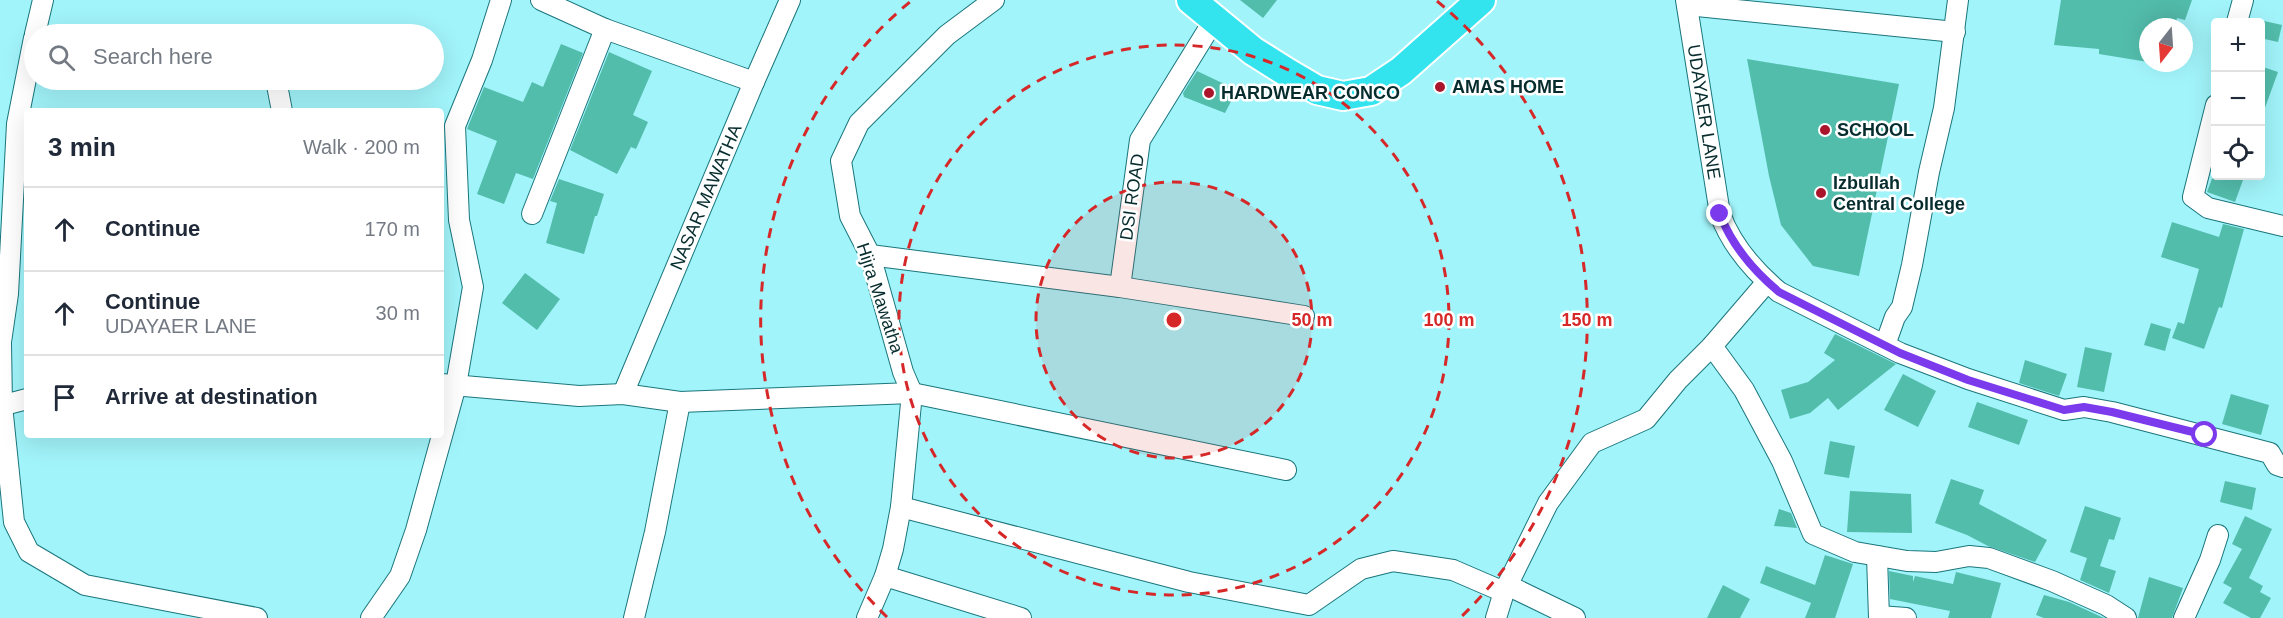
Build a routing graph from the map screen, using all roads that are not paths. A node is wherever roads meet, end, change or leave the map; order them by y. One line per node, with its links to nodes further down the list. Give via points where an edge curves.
1 (42, 0): 13 (street)
2 (501, 0): 29 (street, via 455,126 459,220 473,287)
3 (541, 0): 14 (street)
4 (790, 0): 16 (street, NASAR MAWATHA)
5 (994, 0): 23 (street, Hijra Mawatha, via 947,35 859,123 841,161 850,216)
6 (1191, 0): 12 (highway)
7 (1481, 0): 12 (highway, via 1401,71 1371,91 1343,96 1317,90 1288,73)
8 (1958, 0): 15 (street)
9 (2243, 0): 11 (street)
10 (1686, 2): 15 (street); 24 (street, UDAYAER LANE, via 1720,214 1728,234)
11 (2238, 18)
12 (1214, 20): 25 (street, DSI ROAD, via 1140,140)
13 (37, 24)
14 (605, 29): 16 (street); 21 (street)
15 (1955, 32): 27 (street, via 1912,265 1902,307)
16 (754, 82): 31 (street, NASAR MAWATHA)
17 (24, 87): 35 (street, via 16,124 8,294 1,342)
18 (278, 90): 19 (street)
19 (281, 108)
20 (2211, 125): 22 (street, via 2193,197 2208,208)
21 (532, 214)
22 (2283, 226)
23 (870, 255): 25 (street); 30 (street, Hijra Mawatha)
24 (1767, 282): 27 (street, UDAYAER LANE, via 1801,305); 28 (street)
25 (1120, 287): 26 (street)
26 (1304, 316)
27 (1885, 345): 37 (street, UDAYAER LANE, via 1968,380 2064,410 2084,407 2205,435 2270,453 2277,465)
28 (1712, 346): 41 (street, via 1744,390 1782,461 1813,534 1855,552); 43 (street, via 1646,419 1592,442 1548,503)
29 (448, 385): 31 (street, via 579,396); 34 (street)
30 (912, 393): 33 (street); 38 (street); 39 (street, Hijra Mawatha)
31 (623, 394): 33 (street)
32 (24, 400): 35 (street)
33 (680, 402): 47 (street, via 655,532)
34 (444, 403)
35 (1, 405): 45 (street, via 14,522 29,552 85,585)
36 (436, 438): 46 (street, via 416,530 400,576)
37 (2283, 467)
38 (1286, 470)
39 (901, 507): 42 (street, Hijra Mawatha); 43 (street, via 1189,582 1309,605 1361,569 1393,561 1453,570)
40 (2218, 535): 54 (street)
41 (1877, 556): 44 (street); 53 (street, via 1936,562 1969,556 1989,558 2052,581)
42 (885, 576): 48 (street, Hijra Mawatha); 49 (street)
43 (1506, 589): 50 (street); 51 (street)
44 (1879, 617): 52 (street)
45 (257, 618)
46 (371, 618)
47 (633, 618)
48 (867, 618)
49 (1021, 618)
50 (1496, 618)
51 (1575, 618)
52 (1906, 618)
53 (2126, 618)
54 (2184, 618)

